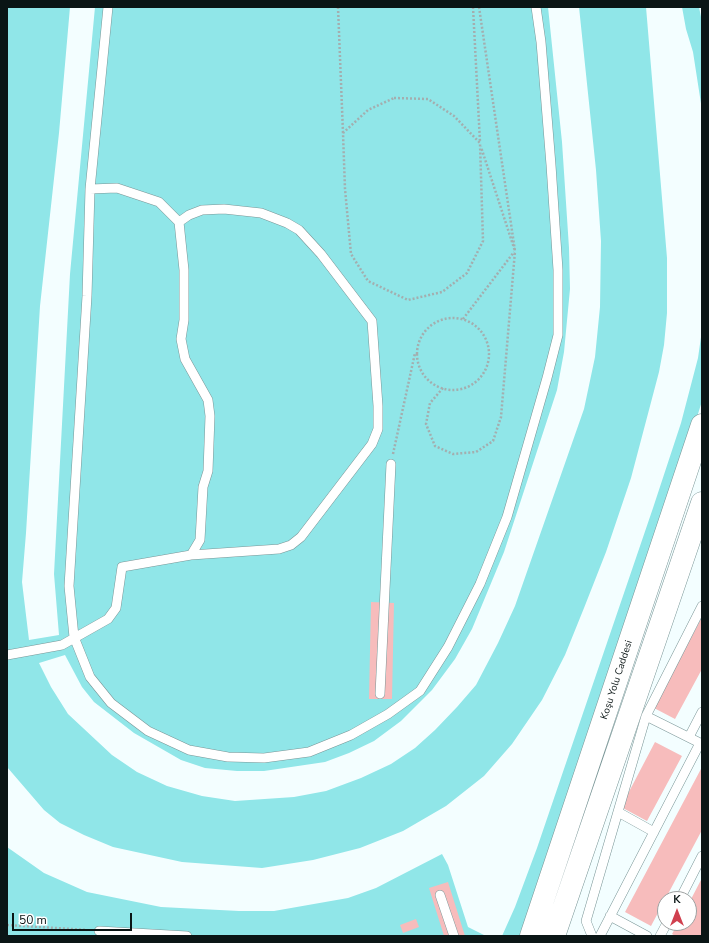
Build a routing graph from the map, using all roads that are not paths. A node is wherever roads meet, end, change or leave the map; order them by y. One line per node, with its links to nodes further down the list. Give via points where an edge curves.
1 (108, 7): 3 (lane)
2 (536, 7): 10 (lane, via 551,165 558,270 558,335 507,517 480,584 448,647 420,691 351,736 309,752 264,758 228,757 189,750 148,731 111,703 90,677)
3 (90, 189): 4 (lane, via 117,188 159,202); 10 (lane, via 87,296 69,586)
4 (179, 222): 8 (lane, via 184,270 184,320 181,339 185,359 208,400 210,416 208,471 204,487 200,540); 8 (lane, via 202,210 224,209 261,213 299,230 321,254 372,322 378,406 378,429 372,444 301,537 291,545 279,550)
5 (702, 425): 26 (main road, Koşu Yolu Caddesi)
6 (390, 464): 12 (lane)
7 (702, 503): 27 (main road)
8 (191, 554): 10 (lane, via 122,567 116,608 108,619)
9 (702, 606): 14 (lane)
10 (74, 637): 11 (lane, via 62,645)
11 (7, 655)
12 (380, 694)
13 (702, 712): 15 (lane)
14 (646, 716): 15 (lane); 17 (lane)
15 (689, 737): 16 (lane)
16 (701, 743): 18 (lane)
17 (618, 812): 18 (lane); 28 (lane, via 586,921)
18 (654, 832): 22 (lane)
19 (702, 856): 20 (lane)
20 (684, 891)
21 (440, 895): 25 (lane)
22 (610, 916): 29 (lane); 30 (lane)
23 (99, 931): 24 (lane)
24 (187, 936)
25 (454, 936)
26 (531, 936)
27 (554, 936)
28 (592, 936)
29 (600, 936)
30 (647, 936)

